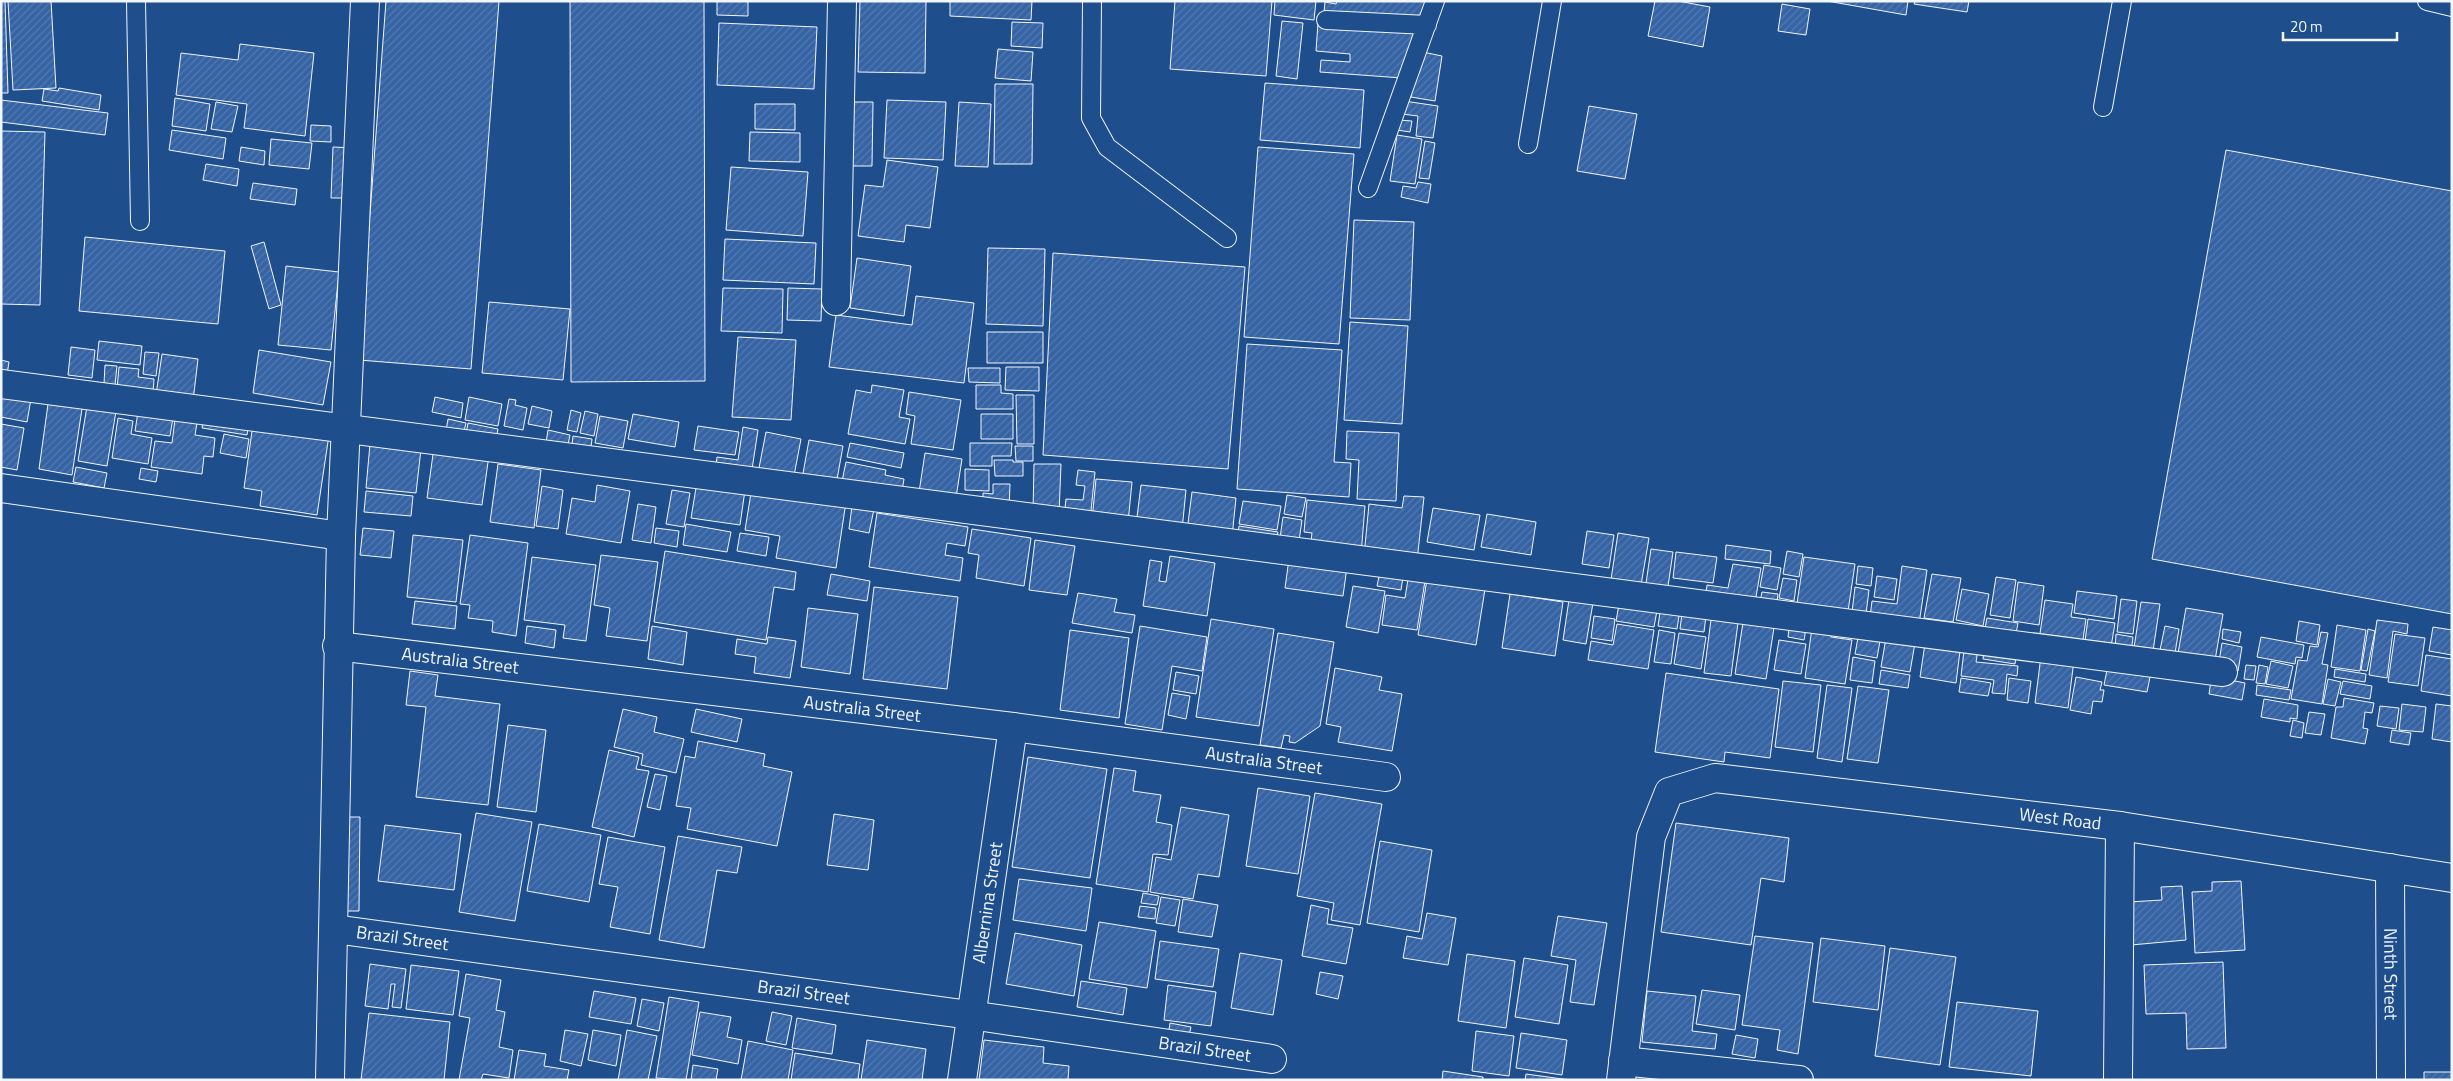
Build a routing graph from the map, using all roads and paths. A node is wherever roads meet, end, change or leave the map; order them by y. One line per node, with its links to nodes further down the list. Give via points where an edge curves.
1 (136, 1): 15 (lane)
2 (365, 1): 19 (street)
3 (842, 1): 17 (street)
4 (1092, 1): 16 (lane, via 1091,118 1107,147)
5 (1435, 1): 11 (lane)
6 (1552, 1): 13 (lane)
7 (2122, 1): 12 (lane)
8 (2427, 1): 9 (lane)
9 (2452, 7)
10 (1326, 20): 11 (lane)
11 (1427, 25): 14 (lane)
12 (2103, 108)
13 (1528, 144)
14 (1368, 188)
15 (140, 221)
16 (1227, 238)
17 (836, 301)
18 (1, 384): 19 (street)
19 (346, 430): 21 (street); 23 (street)
20 (1, 488): 21 (street)
21 (341, 536): 22 (street)
22 (337, 646): 24 (street, Australia Street); 29 (street)
23 (2223, 672)
24 (1013, 727): 25 (street, Australia Street); 30 (street, Albernina Street)
25 (1386, 777)
26 (2120, 826): 27 (street, West Road); 32 (street, West Road, via 1715,778 1669,792 1651,837); 36 (street)
27 (2390, 868): 28 (street, West Road); 37 (street, Ninth Street)
28 (2452, 878)
29 (334, 929): 30 (street, Brazil Street); 33 (street)
30 (970, 1015): 31 (street, Brazil Street); 34 (street, Albernina Street)
31 (1272, 1059)
32 (1622, 1070): 35 (street)
33 (330, 1080)
34 (962, 1080)
35 (1799, 1080)
36 (2118, 1080)
37 (2391, 1080)

